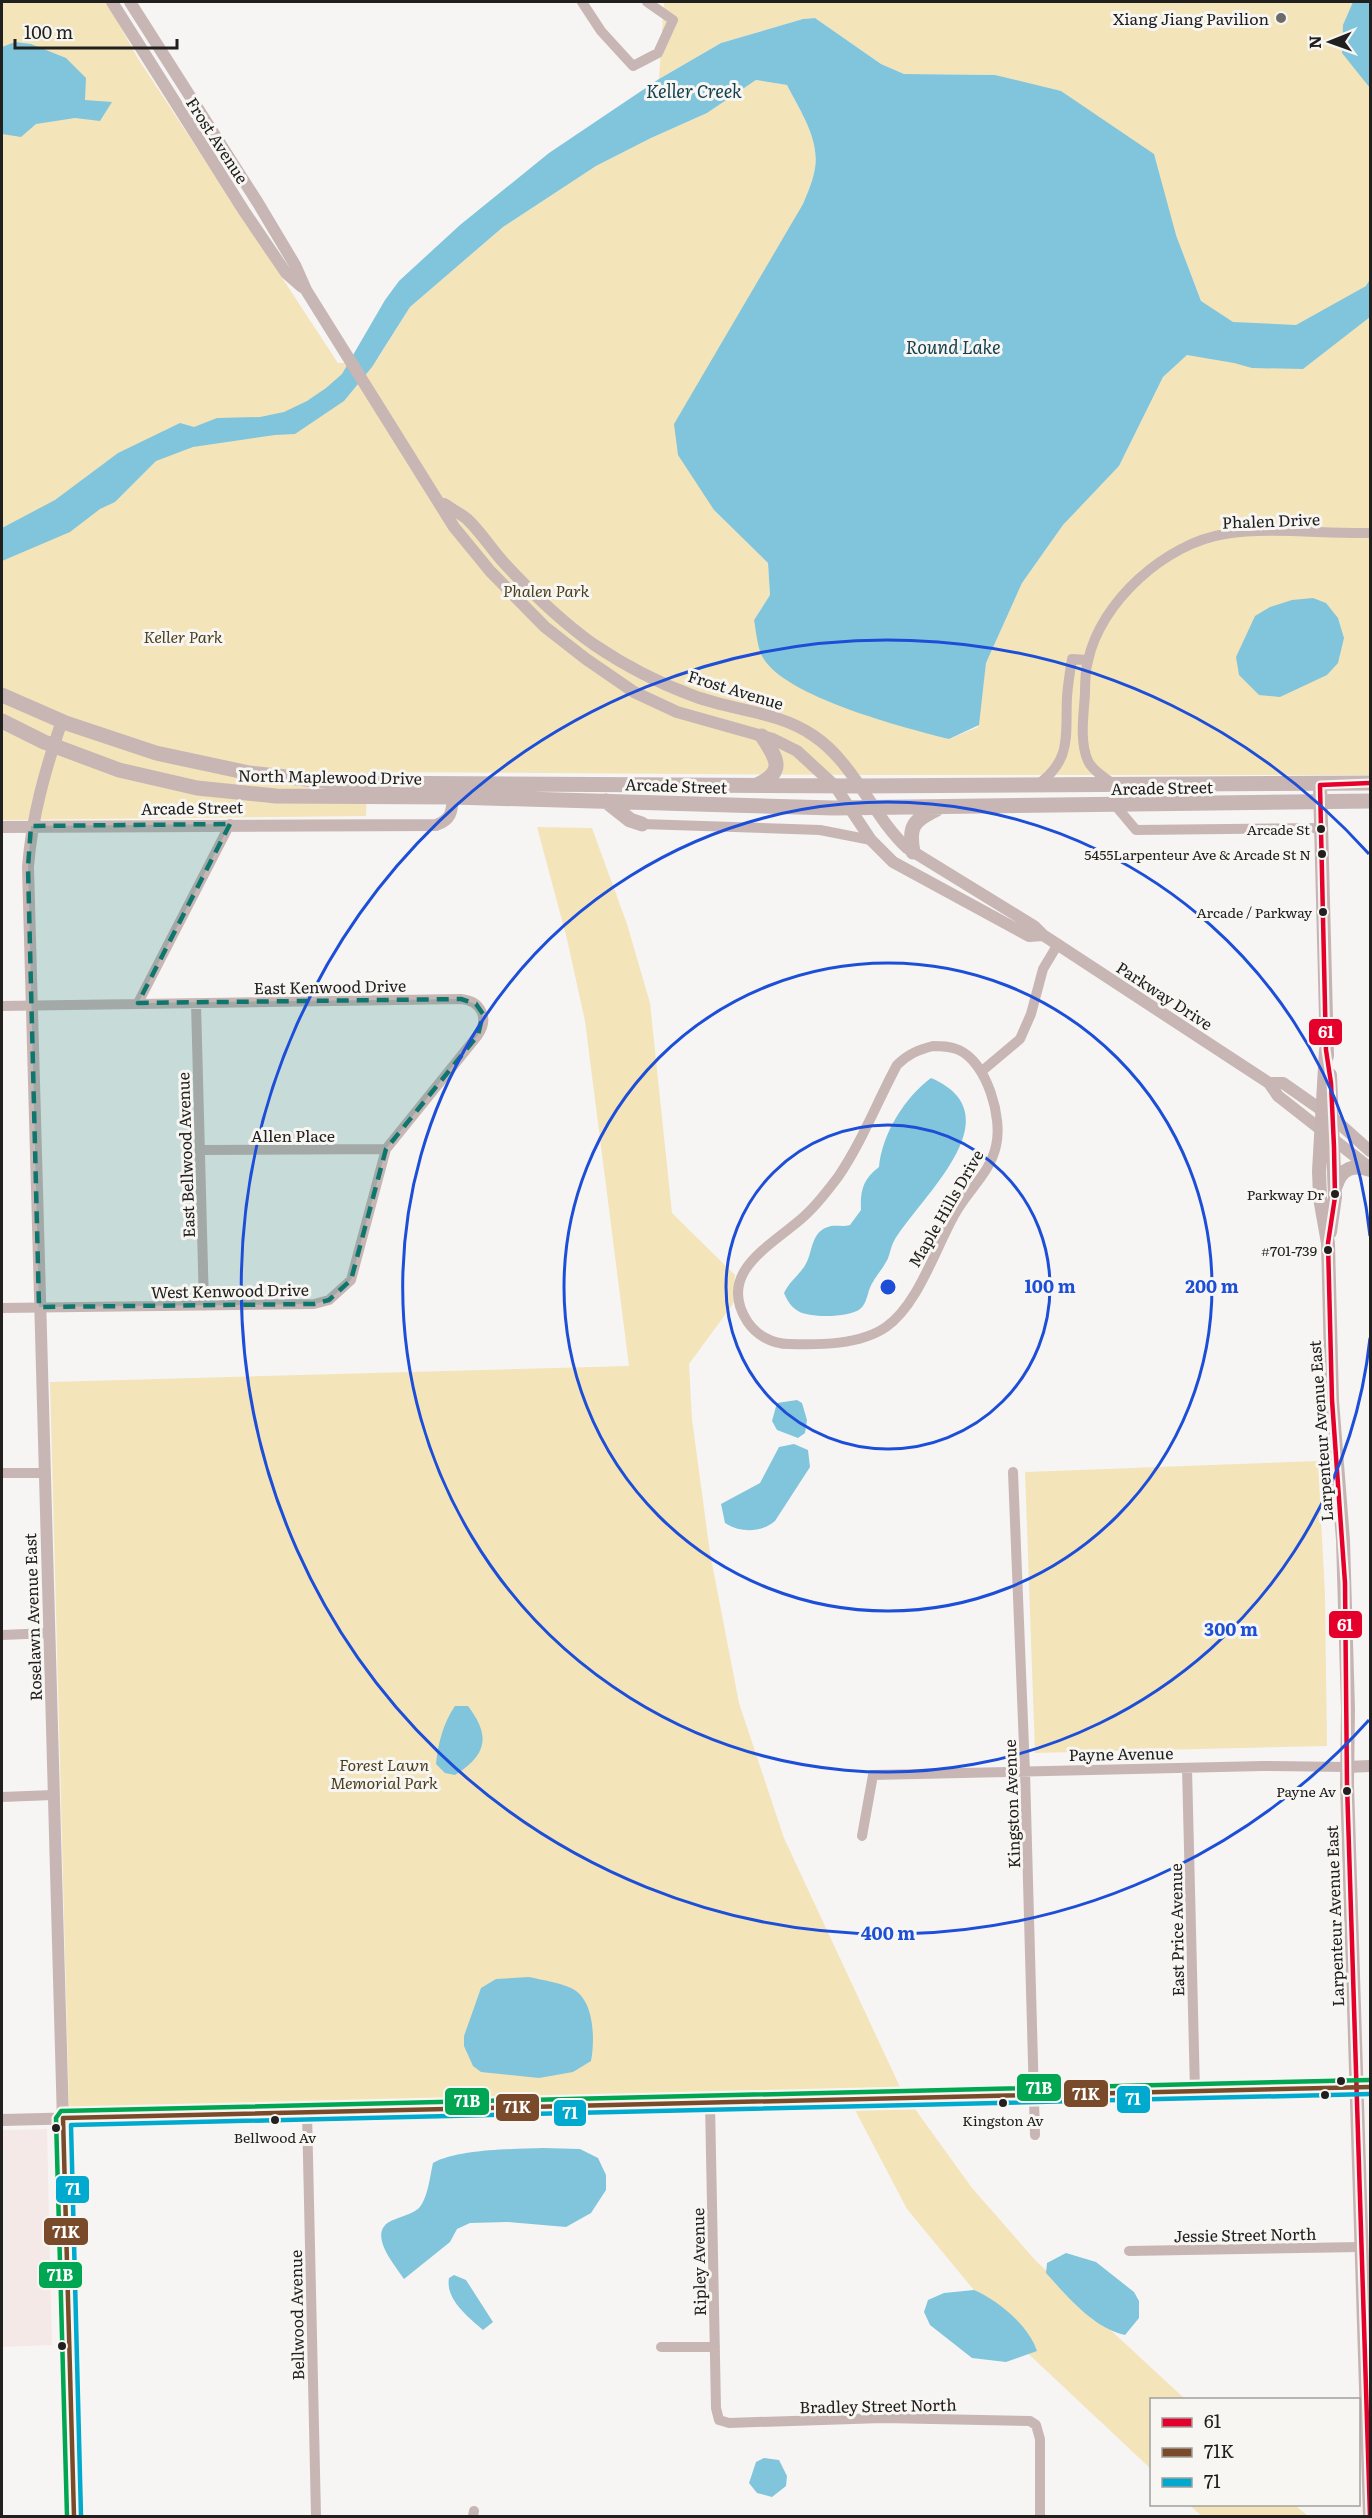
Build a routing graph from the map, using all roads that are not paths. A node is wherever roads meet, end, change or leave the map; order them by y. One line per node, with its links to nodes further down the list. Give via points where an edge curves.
1 (112, 2): 5 (street, Frost Avenue, via 244,212 286,273)
2 (130, 2): 5 (street, Frost Avenue, via 258,203)
3 (582, 2): 4 (street, via 601,31 633,66 658,53 673,20)
4 (647, 2)
5 (306, 290): 6 (street, Frost Avenue, via 418,471)
6 (441, 501): 16 (street, Frost Avenue, via 454,526 490,571 545,627 586,660 634,692 678,712); 23 (street, Frost Avenue, via 467,519 504,564 549,608 593,643 642,674 695,697 794,724 816,738)
7 (1371, 533): 8 (street, Phalen Drive, via 1223,534 1190,544 1160,560 1115,604)
8 (1088, 660): 10 (street, via 1072,659); 11 (street, Phalen Drive)
9 (2, 695): 13 (main road, North Maplewood Drive)
10 (1068, 711): 11 (street); 14 (street)
11 (1084, 711): 15 (street, Phalen Drive)
12 (2, 721): 17 (main road, North Maplewood Drive)
13 (62, 721): 17 (street, Roselawn Avenue East); 25 (main road, North Maplewood Drive, via 156,753 249,773)
14 (1067, 733): 15 (street); 24 (street, via 1058,767)
15 (1084, 733): 19 (street, Phalen Drive, via 1088,762)
16 (762, 736): 21 (main road, via 777,766 768,780); 22 (street, Frost Avenue, via 797,751)
17 (54, 746): 25 (main road, North Maplewood Drive, via 119,770 242,794); 36 (street, Roselawn Avenue East)
18 (1371, 783): 20 (main road, Arcade Street)
19 (1115, 785): 20 (main road, Arcade Street); 24 (main road, Arcade Street)
20 (1320, 785): 29 (main road, Larpenteur Avenue East)
21 (754, 786): 22 (main road, Arcade Street); 26 (main road, Arcade Street, via 591,786)
22 (835, 786): 23 (main road, Arcade Street); 33 (street, Frost Avenue)
23 (858, 786): 24 (main road, Arcade Street); 31 (street, Frost Avenue)
24 (1036, 786)
25 (453, 790): 26 (main road, Arcade Street); 34 (street, Arcade Street, via 452,812 446,822 436,825)
26 (506, 791): 27 (main road, Arcade Street)
27 (601, 801): 33 (main road, Arcade Street); 35 (main road)
28 (1371, 801): 29 (main road, Arcade Street)
29 (1321, 803): 30 (main road, Arcade Street); 38 (main road, Larpenteur Avenue East)
30 (1115, 805): 32 (main road, Arcade Street); 38 (street, via 1136,830)
31 (872, 807): 32 (main road, Arcade Street); 33 (main road, Arcade Street); 40 (street, Parkway Drive, via 890,832)
32 (941, 807): 40 (main road, via 919,818 912,828)
33 (849, 808): 39 (street, Parkway Drive)
34 (230, 824): 36 (street, Arcade Street); 44 (street)
35 (642, 824): 39 (street, via 820,830)
36 (31, 826): 37 (street, Arcade Street); 45 (street, Roselawn Avenue East)
37 (2, 827)
38 (1321, 828): 49 (main road, Larpenteur Avenue East, via 1326,1050 1331,1083)
39 (871, 840): 41 (street, Parkway Drive, via 893,862 921,880 1029,936)
40 (913, 852): 41 (street, Parkway Drive)
41 (1044, 935): 42 (street, Parkway Drive)
42 (1058, 944): 47 (street, via 1043,969 1020,1039); 48 (street, Parkway Drive)
43 (196, 1003): 44 (street, East Kenwood Drive); 52 (street, East Kenwood Drive, via 461,999 476,1004 483,1014 482,1029); 53 (street, East Bellwood Avenue)
44 (138, 1004): 45 (street, East Kenwood Drive)
45 (31, 1005): 46 (street, East Kenwood Drive); 59 (street, Roselawn Avenue East)
46 (2, 1006)
47 (982, 1071): 47 (street, Maple Hills Drive, via 960,1050 947,1046 920,1049 897,1065 838,1176 809,1212 755,1255 744,1270 739,1301 752,1329 777,1344 854,1340 885,1328 897,1317 957,1210 989,1166 997,1145 995,1108)
48 (1269, 1083): 49 (street, Parkway Drive, via 1283,1083); 50 (street, Parkway Drive, via 1278,1096)
49 (1327, 1114): 50 (main road, Larpenteur Avenue East); 51 (main road, Larpenteur Avenue East); 54 (street, Parkway Drive)
50 (1320, 1127): 51 (street, Parkway Drive); 57 (main road, Larpenteur Avenue East, via 1320,1198)
51 (1333, 1137): 55 (street, Parkway Drive); 56 (main road, Larpenteur Avenue East)
52 (386, 1149): 53 (street, Allen Place); 58 (street, West Kenwood Drive, via 351,1280 342,1290 329,1300 314,1304)
53 (200, 1150): 58 (street, East Bellwood Avenue)
54 (1371, 1151)
55 (1371, 1169): 56 (main road, via 1347,1169 1339,1178)
56 (1335, 1197): 57 (main road, Larpenteur Avenue East)
57 (1328, 1243): 67 (main road, Larpenteur Avenue East, via 1332,1400 1345,1583)
58 (204, 1306): 59 (street, West Kenwood Drive)
59 (39, 1307): 60 (street, West Kenwood Drive); 63 (street, Roselawn Avenue East)
60 (2, 1308)
61 (1013, 1472): 69 (street, Kingston Avenue)
62 (2, 1473): 63 (street)
63 (44, 1473): 64 (street, Roselawn Avenue East)
64 (49, 1633): 65 (street); 70 (street, Roselawn Avenue East)
65 (2, 1635)
66 (1371, 1766): 67 (street, Payne Avenue)
67 (1347, 1767): 68 (street, Payne Avenue); 74 (main road, Larpenteur Avenue East)
68 (1187, 1768): 69 (street, Payne Avenue); 75 (street, East Price Avenue)
69 (1025, 1772): 72 (street, Payne Avenue, via 873,1775); 76 (street, Kingston Avenue)
70 (53, 1796): 71 (street); 79 (street, Roselawn Avenue East)
71 (2, 1797)
72 (862, 1836)
73 (1371, 2087): 74 (street)
74 (1355, 2088): 75 (street); 82 (main road, Larpenteur Avenue East)
75 (1195, 2091): 76 (street)
76 (1034, 2095): 77 (street); 81 (street, Kingston Avenue)
77 (710, 2103): 78 (street); 84 (street, Ripley Avenue)
78 (307, 2112): 79 (street); 88 (street, Bellwood Avenue)
79 (63, 2118): 80 (street); 87 (street, Roselawn Avenue East)
80 (2, 2120)
81 (1035, 2135)
82 (1361, 2247): 83 (street, Jessie Street North); 90 (main road, Larpenteur Avenue East)
83 (1129, 2251)
84 (715, 2347): 85 (street); 86 (street, Ripley Avenue)
85 (661, 2348)
86 (719, 2420): 89 (street, Bradley Street North, via 729,2423 883,2418 1024,2420 1035,2425 1040,2439)
87 (74, 2517)
88 (315, 2517)
89 (1040, 2517)
90 (1370, 2517)

